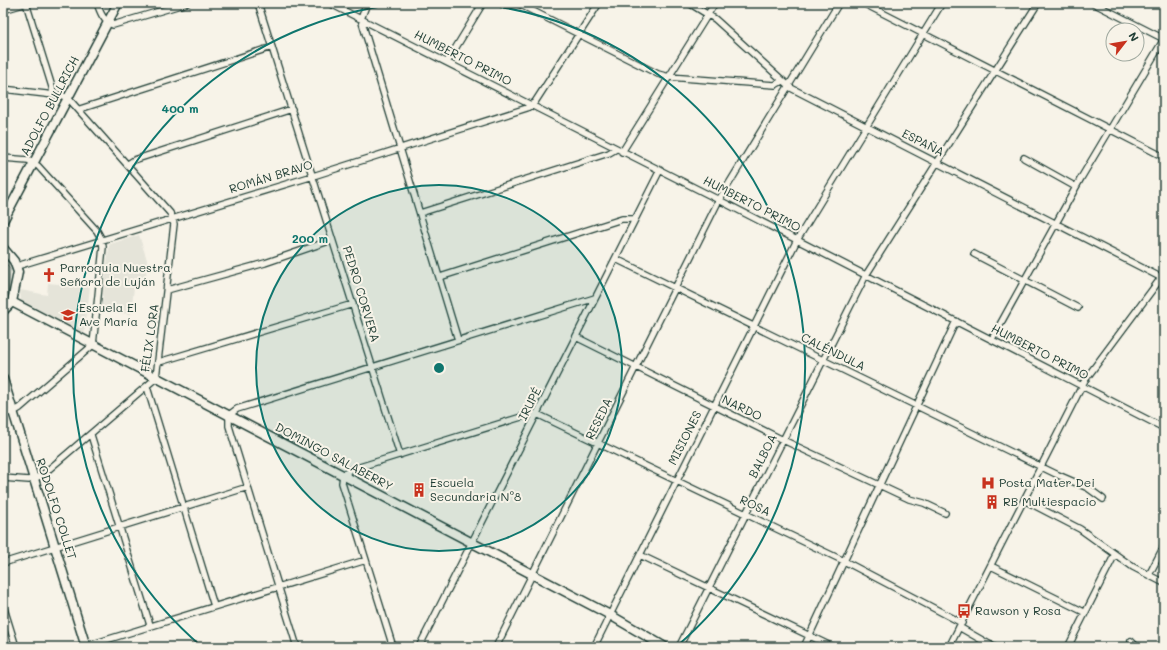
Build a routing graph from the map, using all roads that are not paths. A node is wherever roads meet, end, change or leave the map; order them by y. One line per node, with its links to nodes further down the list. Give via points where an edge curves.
1 (26, 3): 18 (street); 32 (street)
2 (97, 3): 21 (street)
3 (118, 3): 21 (street, ADOLFO BULLRICH)
4 (187, 3): 21 (street, via 122,23)
5 (258, 3): 25 (street, PEDRO CORVERA)
6 (329, 3): 20 (street, HUMBERTO PRIMO)
7 (367, 3): 20 (street)
8 (483, 3): 26 (street)
9 (517, 3): 22 (street)
10 (599, 3): 22 (street)
11 (689, 3): 19 (street, ESPAÑA)
12 (715, 3): 19 (street)
13 (839, 3): 30 (street, RESEDA)
14 (864, 3): 23 (street)
15 (942, 3): 23 (street, MISIONES)
16 (1038, 3): 27 (street, BALBOA)
17 (1092, 3): 24 (street)
18 (3, 10)
19 (708, 14): 28 (street); 29 (street, ESPAÑA)
20 (361, 19): 26 (street, HUMBERTO PRIMO); 39 (street)
21 (107, 23): 33 (street, ADOLFO BULLRICH)
22 (580, 34): 28 (street); 34 (street)
23 (923, 34): 27 (street); 37 (street, MISIONES)
24 (1164, 39): 38 (street)
25 (272, 47): 35 (street, PEDRO CORVERA); 36 (street)
26 (447, 62): 34 (street, HUMBERTO PRIMO)
27 (995, 71): 38 (street); 46 (street, BALBOA)
28 (668, 77): 29 (street, via 775,85); 41 (street)
29 (782, 81): 30 (street, ESPAÑA)
30 (788, 86): 37 (street, ESPAÑA); 51 (street, RESEDA)
31 (3, 89): 32 (street)
32 (53, 94): 33 (street)
33 (68, 98): 36 (street); 45 (street, ADOLFO BULLRICH)
34 (531, 106): 39 (street, ROMÁN BRAVO); 40 (street, HUMBERTO PRIMO)
35 (292, 109): 47 (street); 49 (street, PEDRO CORVERA)
36 (80, 110): 47 (street)
37 (866, 126): 46 (street, ESPAÑA); 59 (street, MISIONES)
38 (1109, 130): 42 (street); 50 (street)
39 (401, 148): 49 (street, ROMÁN BRAVO); 52 (street)
40 (616, 149): 41 (street, HUMBERTO PRIMO); 52 (street)
41 (622, 152): 48 (street, HUMBERTO PRIMO)
42 (1164, 157)
43 (3, 158): 45 (street, via 28,160)
44 (1024, 158): 50 (street)
45 (34, 163): 55 (street, ADOLFO BULLRICH); 57 (street, via 97,231)
46 (937, 163): 56 (street, ESPAÑA); 64 (street, BALBOA)
47 (128, 164): 53 (street)
48 (660, 170): 51 (street, HUMBERTO PRIMO); 54 (street, IRUPÉ)
49 (313, 176): 53 (street, ROMÁN BRAVO); 58 (street, PEDRO CORVERA)
50 (1076, 187): 56 (street)
51 (719, 200): 59 (street, HUMBERTO PRIMO); 68 (street, RESEDA)
52 (420, 213): 65 (street)
53 (173, 218): 57 (street, ROMÁN BRAVO); 69 (street, FÉLIX LORA)
54 (634, 220): 62 (street, IRUPÉ); 65 (street, via 622,220)
55 (3, 221)
56 (1056, 223): 66 (street, ESPAÑA); 67 (street)
57 (102, 240): 63 (street, ROMÁN BRAVO); 80 (street)
58 (332, 240): 69 (street, via 265,263); 72 (street, PEDRO CORVERA)
59 (797, 240): 64 (street, HUMBERTO PRIMO); 76 (street, MISIONES)
60 (3, 248): 63 (street)
61 (974, 254): 67 (street)
62 (616, 259): 68 (street, CALÉNDULA); 70 (street, IRUPÉ)
63 (17, 266): 71 (street)
64 (866, 275): 75 (street, HUMBERTO PRIMO); 81 (street, BALBOA)
65 (440, 277): 79 (street)
66 (1163, 277): 87 (street)
67 (1024, 280): 73 (street); 78 (street)
68 (676, 289): 76 (street, CALÉNDULA); 84 (street, RESEDA)
69 (167, 290): 82 (street, FÉLIX LORA)
70 (595, 298): 77 (street, IRUPÉ); 79 (street)
71 (12, 302): 74 (street); 80 (street, DOMINGO SALABERRY)
72 (353, 304): 82 (street); 83 (street, PEDRO CORVERA)
73 (1078, 308)
74 (3, 311)
75 (956, 321): 78 (street, HUMBERTO PRIMO); 89 (street)
76 (754, 326): 81 (street, CALÉNDULA); 90 (street, MISIONES)
77 (576, 337): 84 (street, NARDO); 93 (street, IRUPÉ)
78 (992, 339): 87 (street, HUMBERTO PRIMO)
79 (458, 340): 83 (street)
80 (93, 345): 85 (street, DOMINGO SALABERRY); 92 (street)
81 (824, 360): 89 (street, CALÉNDULA); 97 (street, BALBOA)
82 (159, 362): 85 (street, FÉLIX LORA)
83 (372, 367): 94 (street, via 237,409); 99 (street, PEDRO CORVERA)
84 (636, 368): 90 (street, NARDO); 98 (street, RESEDA)
85 (156, 378): 88 (street, FÉLIX LORA); 94 (street, DOMINGO SALABERRY)
86 (3, 379): 92 (street, RODOLFO COLLET)
87 (1082, 385): 95 (street, HUMBERTO PRIMO); 100 (street)
88 (147, 387): 96 (street, FÉLIX LORA); 109 (street)
89 (916, 405): 100 (street, CALÉNDULA); 105 (street)
90 (714, 406): 97 (street, NARDO); 104 (street, MISIONES)
91 (3, 412): 92 (street)
92 (13, 412): 103 (street, RODOLFO COLLET)
93 (537, 414): 98 (street, ROSA); 99 (street, via 525,415); 113 (street, IRUPÉ)
94 (229, 415): 101 (street, DOMINGO SALABERRY); 106 (street, via 229,426)
95 (1164, 428)
96 (91, 435): 103 (street, FÉLIX LORA); 112 (street)
97 (783, 440): 105 (street, NARDO); 111 (street, BALBOA)
98 (599, 444): 104 (street, ROSA); 123 (street, RESEDA)
99 (400, 455): 101 (street, via 350,470)
100 (1041, 466): 107 (street, CALÉNDULA, via 1088,488); 108 (street)
101 (343, 475): 113 (street, DOMINGO SALABERRY); 118 (street, via 342,483)
102 (3, 478): 103 (street)
103 (34, 479): 115 (street, RODOLFO COLLET)
104 (676, 481): 111 (street, ROSA); 117 (street, MISIONES)
105 (879, 485): 110 (street, NARDO); 119 (street)
106 (248, 487): 109 (street); 125 (street)
107 (1103, 499)
108 (1024, 500): 116 (street, via 1080,529); 121 (street)
109 (184, 507): 112 (street); 128 (street)
110 (945, 513)
111 (746, 514): 119 (street, ROSA); 126 (street, BALBOA)
112 (119, 526): 115 (street); 131 (street)
113 (471, 543): 123 (street, DOMINGO SALABERRY); 139 (street, IRUPÉ)
114 (1164, 546): 122 (street)
115 (56, 547): 120 (street); 136 (street, RODOLFO COLLET)
116 (1114, 554): 122 (street); 129 (street)
117 (640, 555): 126 (street); 130 (street, MISIONES)
118 (366, 560): 125 (street); 138 (street)
119 (844, 561): 132 (street, ROSA); 133 (street)
120 (3, 563)
121 (991, 566): 129 (street); 132 (street)
122 (1149, 575): 124 (street)
123 (533, 576): 130 (street, DOMINGO SALABERRY); 140 (street, RESEDA)
124 (1164, 582)
125 (279, 587): 128 (street); 137 (street)
126 (709, 587): 133 (street); 143 (street, BALBOA)
127 (3, 606): 135 (street)
128 (214, 606): 131 (street)
129 (1084, 612): 148 (street)
130 (610, 615): 141 (street, MISIONES); 142 (street, DOMINGO SALABERRY)
131 (150, 625): 136 (street)
132 (961, 625): 146 (street); 147 (street, ROSA)
133 (810, 635): 144 (street); 145 (street)
134 (1131, 641): 149 (street)
135 (16, 647)
136 (85, 647)
137 (297, 647)
138 (393, 647)
139 (419, 647)
140 (496, 647)
141 (594, 647)
142 (665, 647)
143 (679, 647)
144 (804, 647)
145 (833, 647)
146 (949, 647)
147 (994, 647)
148 (1068, 647)
149 (1137, 647)

